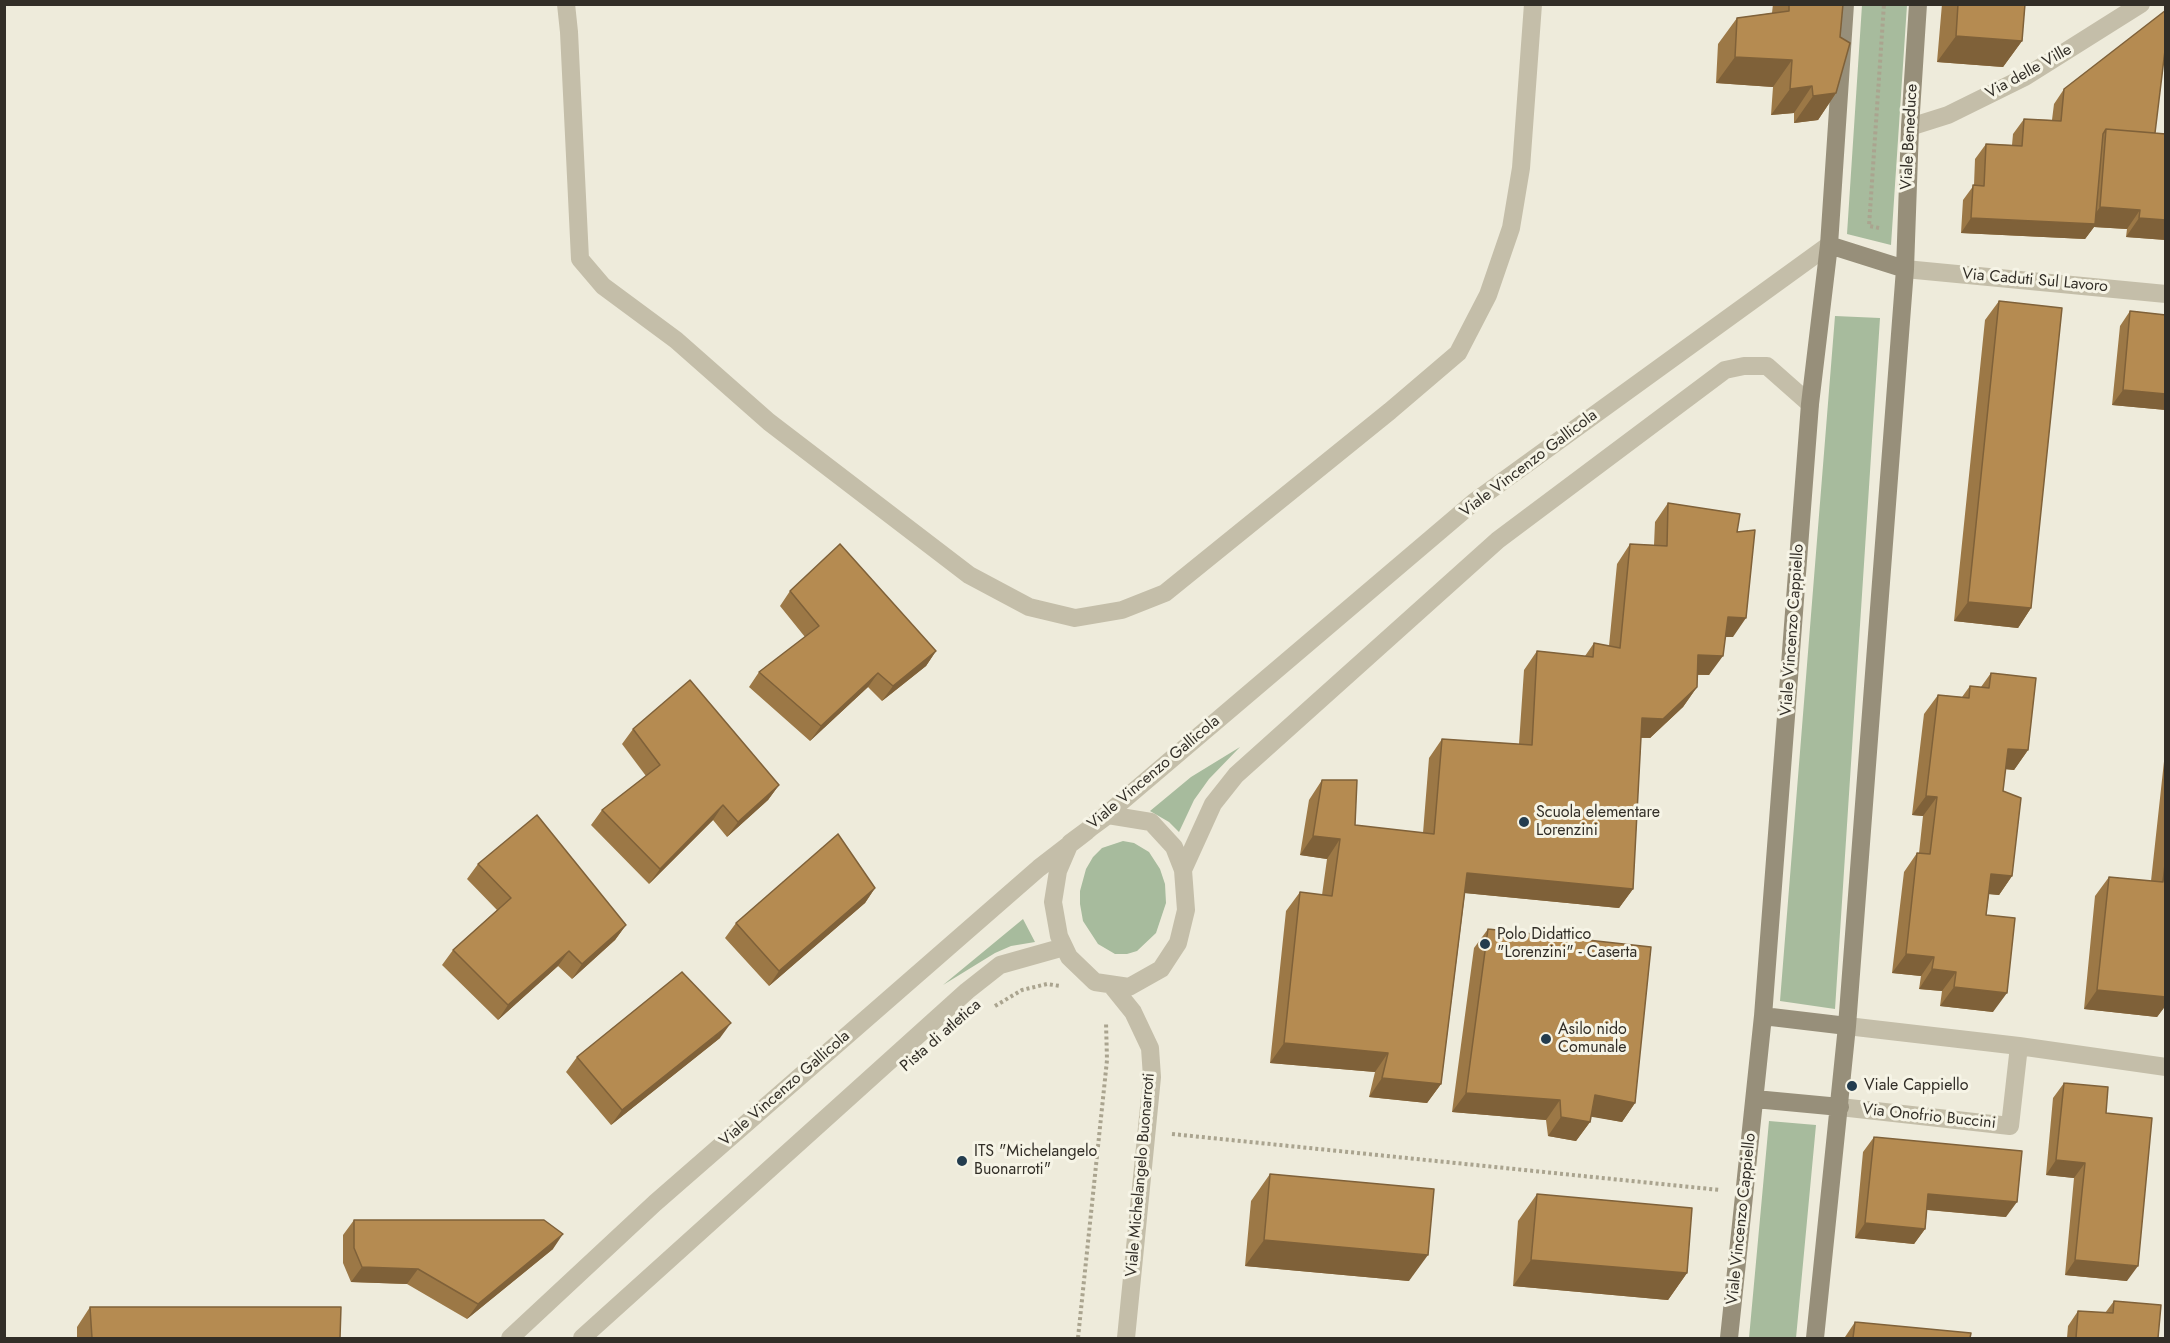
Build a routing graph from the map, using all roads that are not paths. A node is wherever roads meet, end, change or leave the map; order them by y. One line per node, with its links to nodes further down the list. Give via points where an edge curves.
1 (566, 4): 2 (street, via 580,259 603,286 676,340 769,422 969,575 1029,607 1075,618 1122,610 1165,593 1458,353 1488,295 1511,228 1521,168)
2 (1533, 4)
3 (1845, 4): 7 (street)
4 (1918, 4): 6 (street, Viale Beneduce)
5 (2141, 4): 6 (street, Via delle Ville, via 2025,77 1948,115)
6 (1910, 127): 8 (street, Viale Beneduce)
7 (1829, 245): 8 (street); 10 (street, Viale Vincenzo Cappiello); 11 (street, Viale Vincenzo Gallicola, via 1474,502)
8 (1905, 269): 9 (street, Via Caduti Sul Lavoro); 16 (street)
9 (2166, 294)
10 (1810, 404): 12 (street, via 1767,366 1725,370 1498,540 1236,775 1213,804); 15 (street, Viale Vincenzo Cappiello)
11 (1087, 831): 12 (street, Viale Michelangelo Buonarroti, via 1108,814 1151,822 1174,848); 13 (street, Viale Michelangelo Buonarroti, via 1070,843 1058,871 1053,902); 21 (street, Viale Vincenzo Gallicola, via 1039,868 655,1203)
12 (1183, 870): 14 (street, Viale Michelangelo Buonarroti, via 1186,910 1178,943 1161,969 1129,987)
13 (1064, 947): 14 (street, Viale Michelangelo Buonarroti, via 1095,982); 22 (street, via 1000,965 967,991)
14 (1112, 986): 23 (street, Viale Michelangelo Buonarroti, via 1133,1012 1150,1048 1152,1077)
15 (1763, 1016): 16 (street); 19 (street, Viale Vincenzo Cappiello)
16 (1847, 1026): 17 (street); 20 (street)
17 (2019, 1046): 18 (street); 20 (street, Via Onofrio Buccini, via 2010,1126)
18 (2166, 1067)
19 (1755, 1099): 20 (street); 24 (street, Viale Vincenzo Cappiello)
20 (1840, 1107): 25 (street)
21 (510, 1338)
22 (582, 1338)
23 (1126, 1338)
24 (1730, 1338)
25 (1815, 1338)

